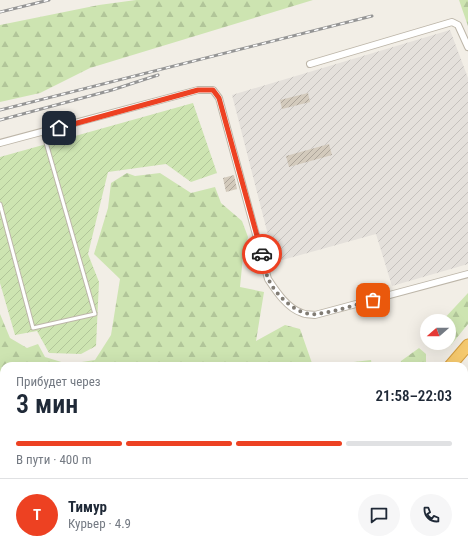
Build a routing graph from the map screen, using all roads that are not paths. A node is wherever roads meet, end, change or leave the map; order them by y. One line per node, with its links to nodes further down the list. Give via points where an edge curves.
1 (468, 47): 2 (street, via 458,25 452,22)
2 (310, 64)
3 (43, 132): 4 (street); 5 (lane, via 95,314 33,328); 6 (street, via 198,90 213,90 219,98 268,279 278,294 291,306 302,313 315,315)
4 (0, 143)
5 (0, 204)
6 (468, 274)
7 (468, 344): 8 (highway)
8 (453, 362)

